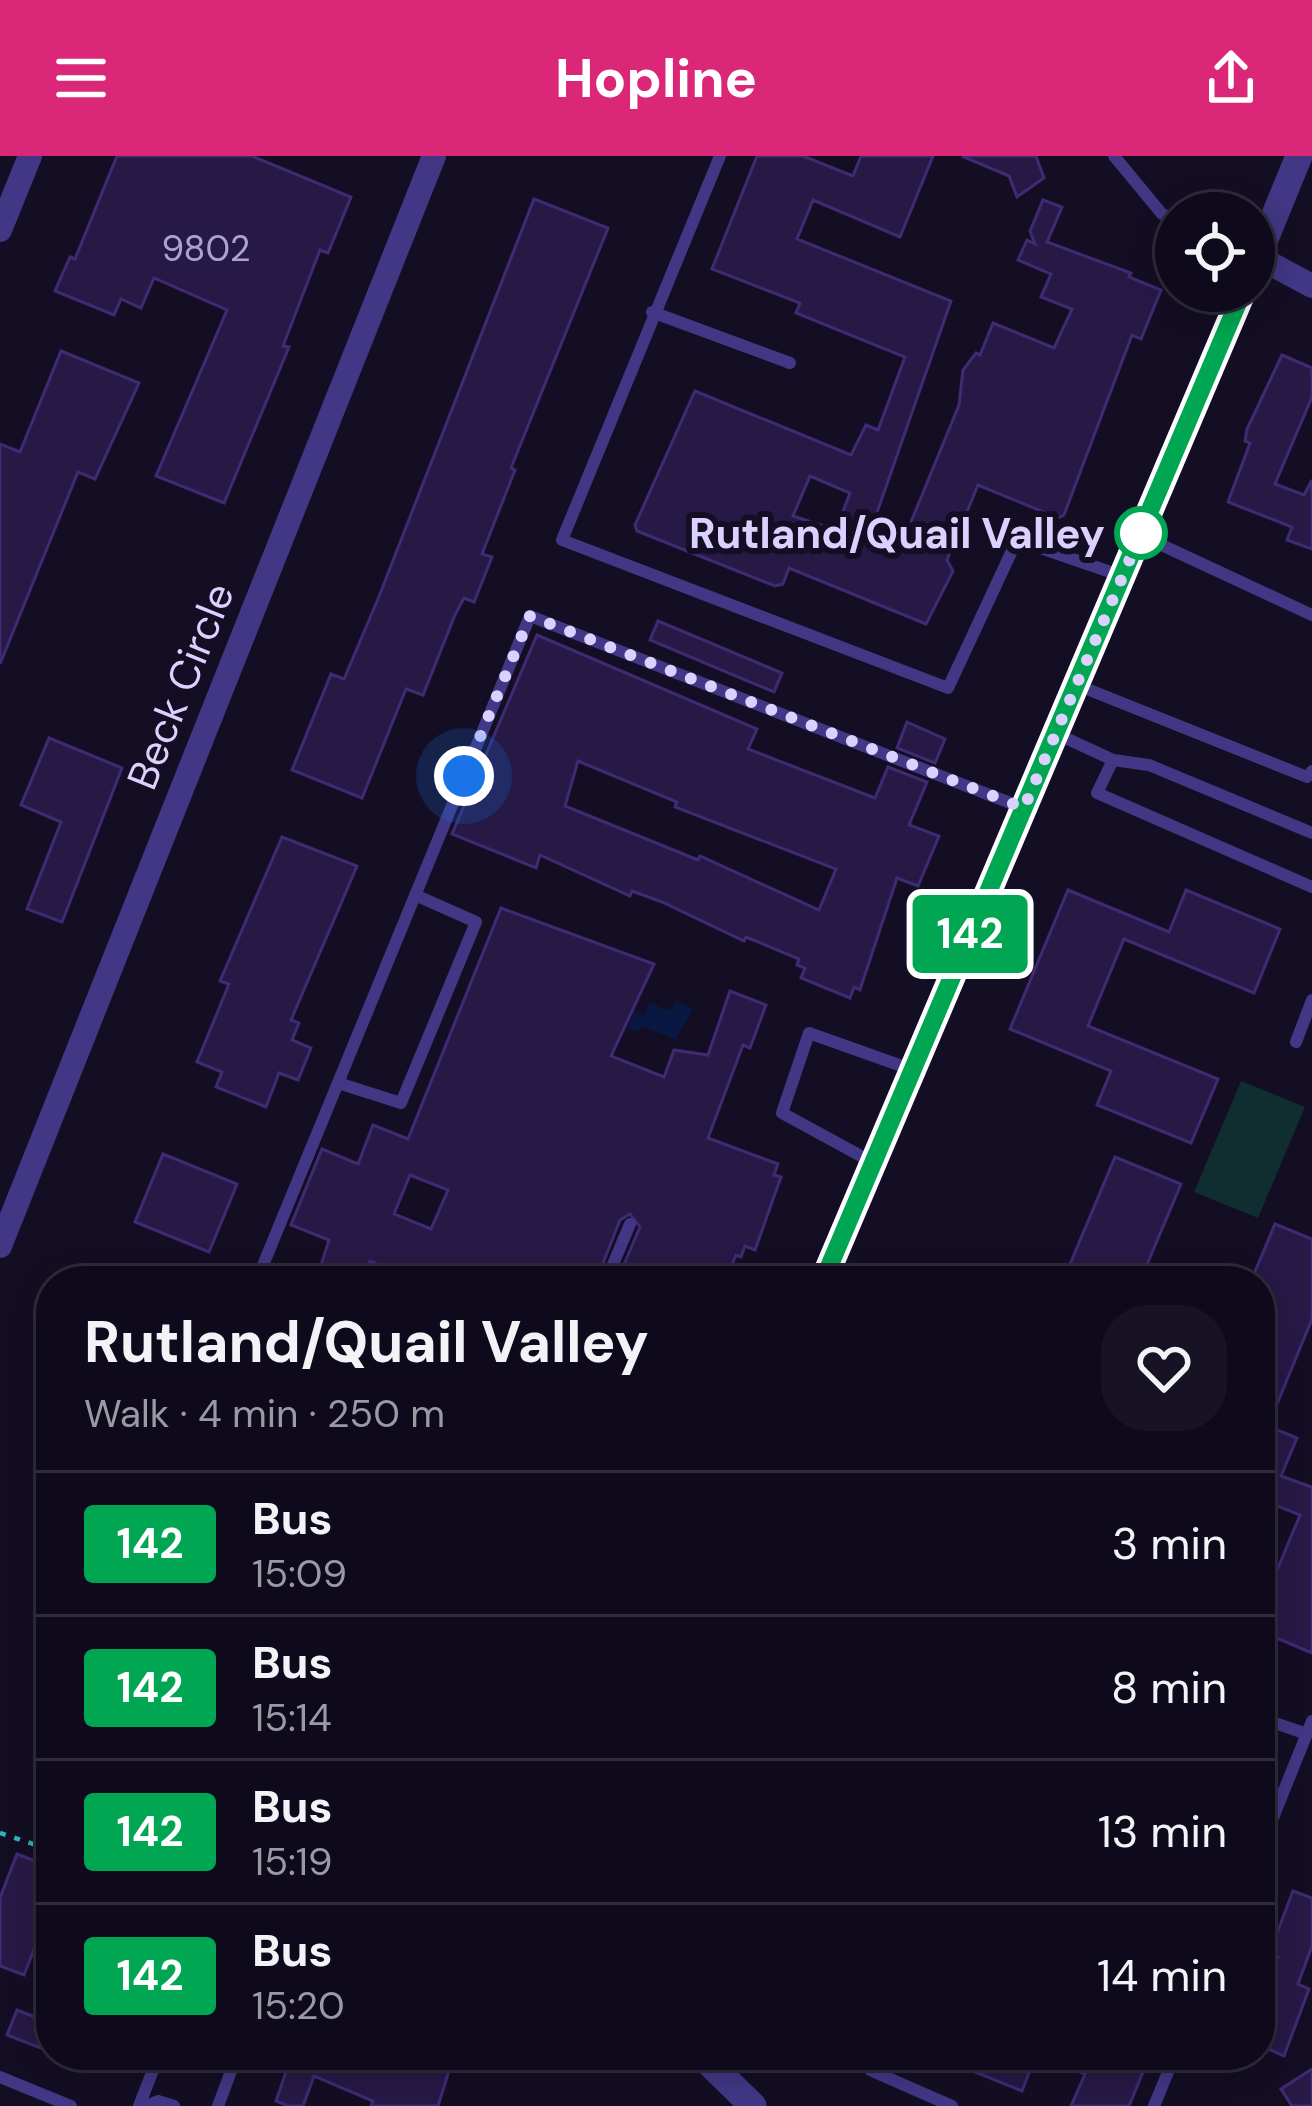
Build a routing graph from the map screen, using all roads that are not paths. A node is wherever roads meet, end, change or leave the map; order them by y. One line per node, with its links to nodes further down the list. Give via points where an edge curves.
1 (30, 156): 8 (street)
2 (434, 156): 31 (street, Beck Circle)
3 (720, 156): 11 (lane)
4 (1114, 156): 6 (lane)
5 (1299, 156): 7 (street)
6 (1155, 206)
7 (1275, 212)
8 (0, 230)
9 (1275, 268): 10 (street)
10 (1312, 286)
11 (652, 312): 13 (lane); 15 (lane, via 562,540 948,688 1018,540)
12 (1235, 312): 14 (street)
13 (790, 363)
14 (1140, 536): 15 (street); 16 (lane)
15 (1123, 576): 17 (street)
16 (1312, 615)
17 (1076, 685): 18 (street); 20 (lane, via 1307,777)
18 (1056, 733): 19 (lane); 21 (street)
19 (1113, 760): 22 (lane, via 1149,765); 23 (lane, via 1097,793)
20 (1312, 771)
21 (1024, 808): 24 (lane, via 530,616); 27 (street)
22 (1312, 833)
23 (1312, 887)
24 (415, 895): 28 (lane); 28 (lane, via 476,922 401,1103)
25 (1312, 1000): 26 (lane)
26 (1296, 1042)
27 (913, 1070): 29 (street); 29 (lane, via 809,1033 782,1113)
28 (338, 1083): 32 (lane)
29 (873, 1163): 34 (street)
30 (630, 1224): 33 (lane)
31 (0, 1246)
32 (263, 1266)
33 (612, 1266)
34 (830, 1266)
35 (1275, 1721): 36 (lane)
36 (1309, 1727): 37 (lane)
37 (1275, 1812)
38 (154, 2070): 45 (lane)
39 (231, 2070): 47 (lane)
40 (716, 2070): 48 (street)
41 (870, 2070): 49 (lane)
42 (1169, 2070): 50 (lane)
43 (0, 2077): 44 (lane)
44 (71, 2106)
45 (142, 2106): 46 (lane)
46 (174, 2106)
47 (218, 2106)
48 (753, 2106)
49 (952, 2106)
50 (1154, 2106)

